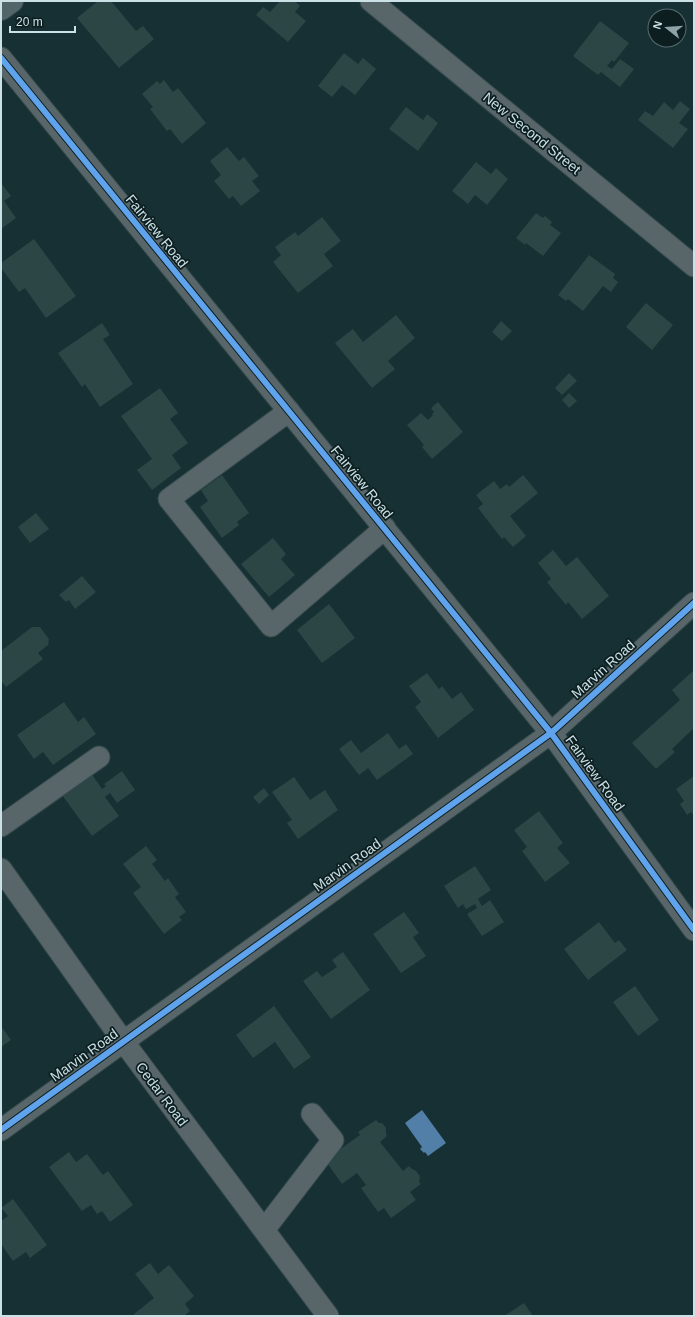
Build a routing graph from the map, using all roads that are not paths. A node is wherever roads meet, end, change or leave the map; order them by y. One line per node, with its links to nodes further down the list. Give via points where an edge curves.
1 (12, 1): 3 (main road)
2 (371, 1): 5 (street, New Second Street)
3 (1, 9)
4 (1, 58): 6 (street, Fairview Road)
5 (694, 266)
6 (289, 411): 7 (street, Fairview Road); 7 (street, via 169,499 271,626)
7 (385, 528): 9 (street, Fairview Road)
8 (694, 603): 9 (street, Marvin Road)
9 (551, 733): 13 (street, Fairview Road); 14 (street, Marvin Road)
10 (99, 756): 11 (street)
11 (1, 826)
12 (1, 869): 14 (street, Cedar Road)
13 (694, 930)
14 (123, 1041): 16 (street, Marvin Road); 17 (street, Cedar Road)
15 (312, 1114): 17 (street, via 333,1140)
16 (1, 1130)
17 (264, 1230): 18 (street, Cedar Road)
18 (324, 1315)

